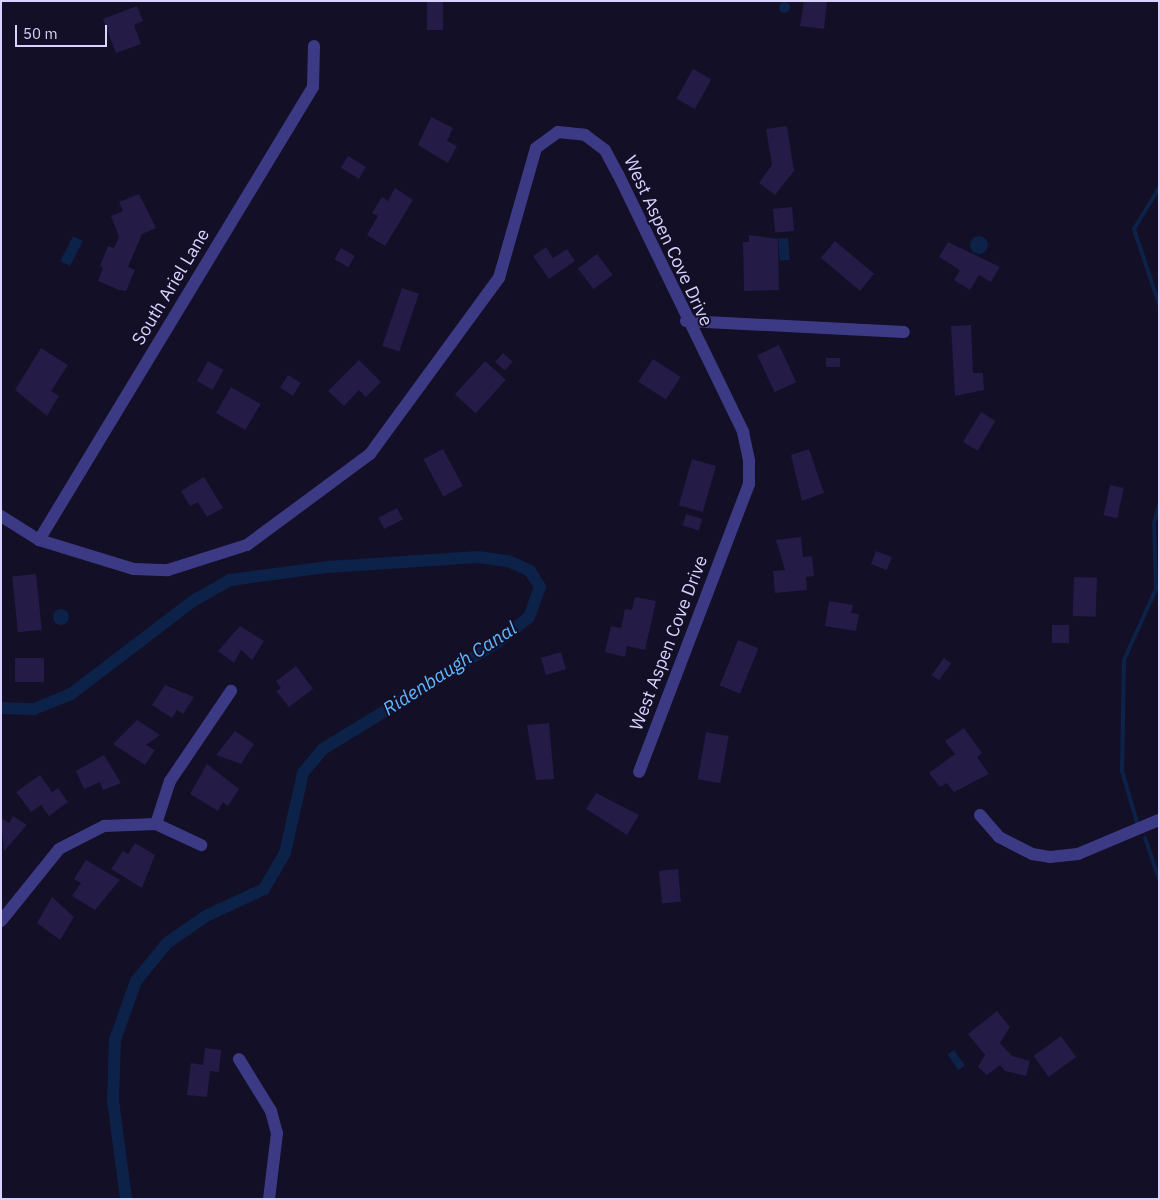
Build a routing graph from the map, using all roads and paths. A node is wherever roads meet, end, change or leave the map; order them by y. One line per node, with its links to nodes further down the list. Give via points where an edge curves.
1 (314, 46): 5 (street, South Ariel Lane, via 313,86)
2 (686, 321): 3 (street); 5 (street, West Aspen Cove Drive, via 605,150 585,135 558,132 536,148 499,278 396,422 370,454 343,476 247,545 168,570 134,569); 7 (street, West Aspen Cove Drive, via 743,432 749,484)
3 (904, 332)
4 (1, 516): 5 (street, West Aspen Cove Drive)
5 (39, 540)
6 (231, 691): 10 (street, via 170,781)
7 (638, 772)
8 (980, 814): 9 (street, via 999,836 1032,854 1050,857 1078,854)
9 (1159, 820)
10 (156, 824): 11 (street); 12 (street, via 104,826 59,849)
11 (201, 845)
12 (1, 921)
13 (239, 1059): 14 (street, via 271,1111 277,1133)
14 (269, 1199)

